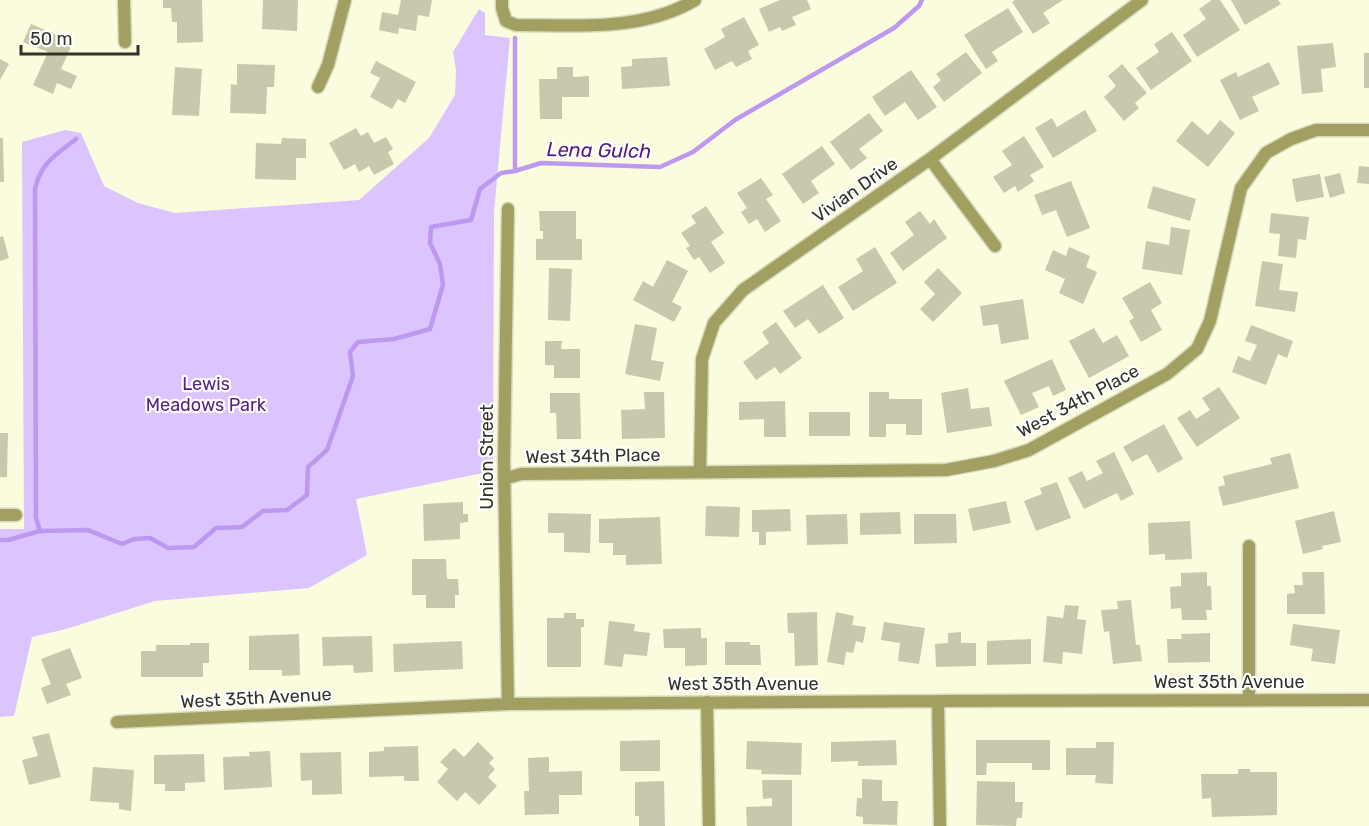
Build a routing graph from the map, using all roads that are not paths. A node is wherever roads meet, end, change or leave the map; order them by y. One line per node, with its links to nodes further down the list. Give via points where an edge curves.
1 (124, 0): 6 (street)
2 (345, 0): 7 (street, via 328,65)
3 (502, 0): 4 (street, via 506,21 516,25 640,21)
4 (695, 0)
5 (1142, 0): 9 (street, Vivian Drive)
6 (125, 42)
7 (318, 87)
8 (1369, 130): 12 (street, West 34th Place, via 1316,130 1266,153 1241,188 1210,321 1197,349 1167,374 1029,450 946,470)
9 (930, 159): 11 (street); 12 (street, Vivian Drive, via 743,290 714,323 702,359)
10 (507, 209): 13 (street, Union Street)
11 (995, 246)
12 (700, 472): 13 (street, West 34th Place, via 521,474)
13 (504, 479): 21 (street, Union Street)
14 (0, 515): 15 (street)
15 (16, 515)
16 (1249, 546): 17 (street)
17 (1250, 700): 18 (street, West 35th Avenue); 19 (street, West 35th Avenue)
18 (1369, 700)
19 (938, 701): 20 (street, West 35th Avenue); 24 (street)
20 (707, 702): 21 (street, West 35th Avenue); 23 (street)
21 (508, 704): 22 (street, West 35th Avenue)
22 (117, 722)
23 (709, 826)
24 (940, 826)

